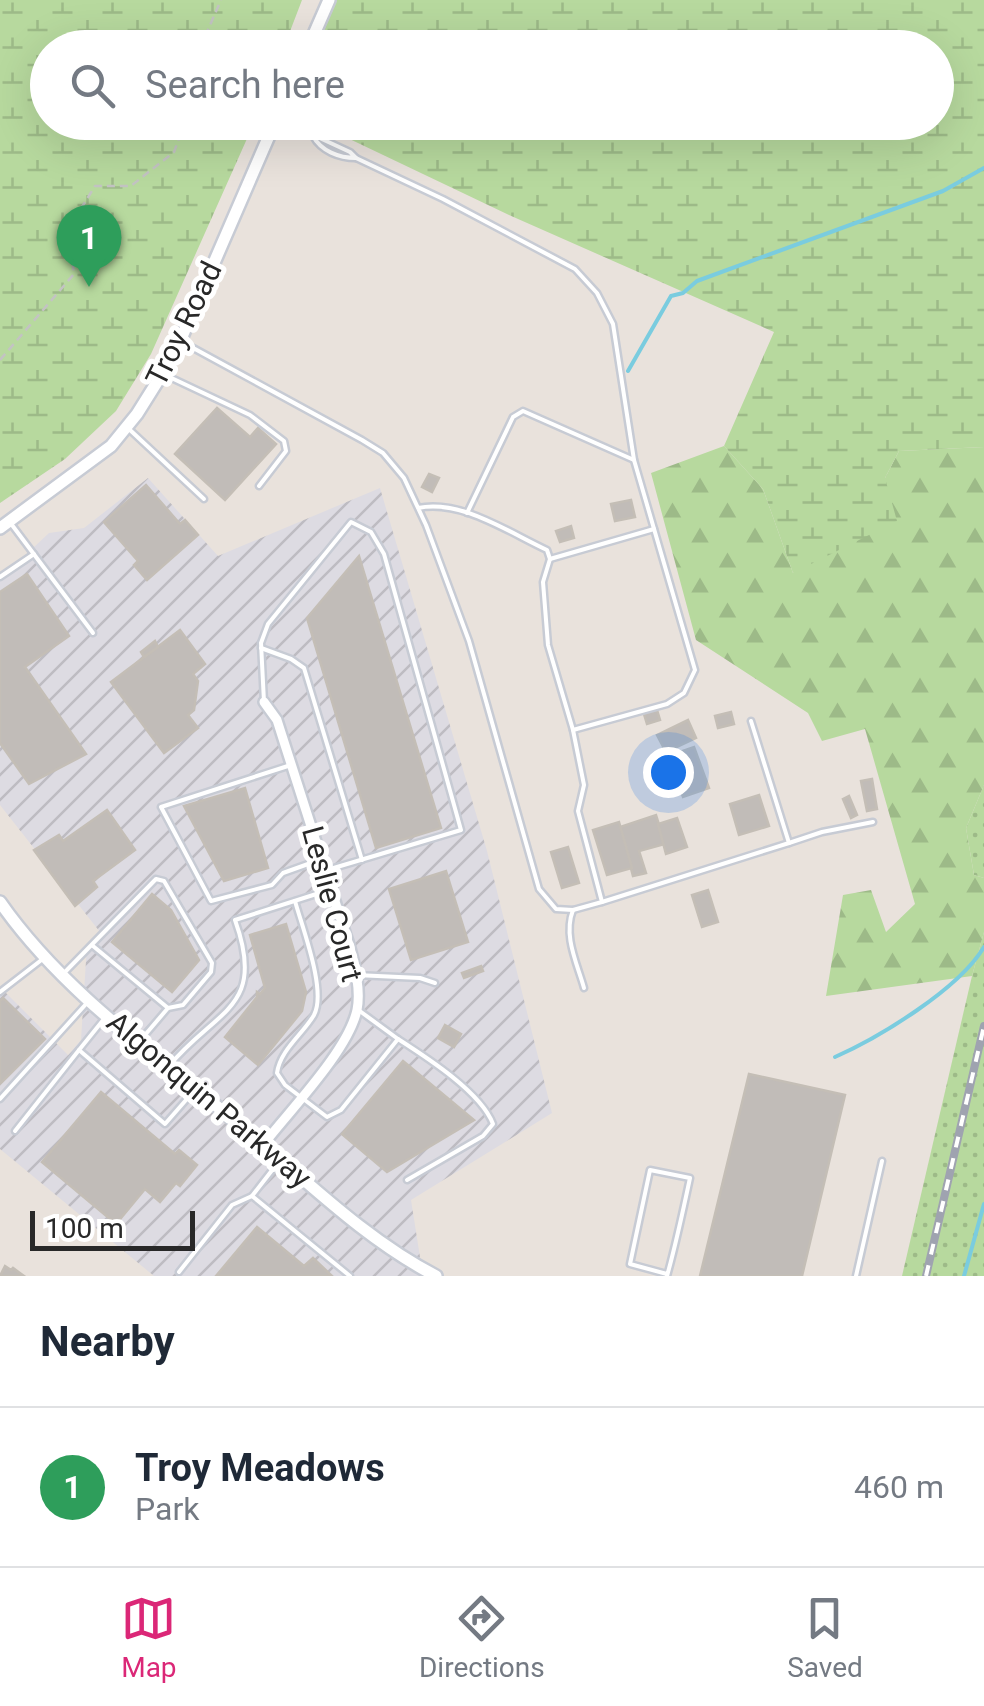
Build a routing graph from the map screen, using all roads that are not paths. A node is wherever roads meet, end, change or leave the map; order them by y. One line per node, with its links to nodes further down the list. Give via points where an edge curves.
1 (329, 0): 2 (street)
2 (316, 30)
3 (267, 140): 5 (street, Troy Road)
4 (315, 140): 8 (lane, via 551,256 586,280 613,324)
5 (180, 341): 6 (street, Troy Road); 11 (lane, via 382,453)
6 (163, 374): 7 (street, Troy Road); 9 (lane, via 250,415 284,441 286,451)
7 (126, 427): 10 (lane); 13 (street, Troy Road, via 111,446)
8 (634, 460): 12 (lane, via 523,411 513,417); 14 (lane)
9 (259, 486)
10 (204, 499)
11 (418, 508): 12 (lane, via 434,504); 33 (lane, via 470,642 539,889 556,909)
12 (466, 513): 16 (lane, via 547,550)
13 (5, 524): 15 (lane)
14 (654, 529): 16 (lane); 22 (lane, via 694,663 692,680 667,704)
15 (34, 554): 17 (lane); 18 (lane)
16 (550, 559): 22 (lane, via 543,582 548,646)
17 (0, 577)
18 (93, 633)
19 (261, 648): 20 (lane); 27 (lane, via 304,668); 27 (lane, via 268,624 351,522 370,532 384,554 461,830)
20 (264, 702): 23 (street, Leslie Court)
21 (751, 721): 25 (lane)
22 (573, 730): 32 (lane, via 584,785 580,823)
23 (291, 765): 26 (street, Leslie Court); 26 (lane, via 161,807 211,902)
24 (874, 822): 25 (lane)
25 (789, 842): 32 (lane)
26 (322, 860): 28 (street, Leslie Court)
27 (362, 860): 28 (lane)
28 (326, 871): 29 (street, Leslie Court)
29 (332, 889): 30 (lane); 36 (street, Leslie Court)
30 (295, 901): 48 (lane, via 235,920 246,951 244,989); 50 (lane, via 318,998 277,1073)
31 (0, 902): 35 (street, Algonquin Parkway)
32 (602, 902): 33 (lane)
33 (573, 910): 39 (lane, via 570,941)
34 (93, 946): 37 (lane); 42 (lane); 42 (lane, via 156,879 168,885 212,963 183,1006)
35 (44, 958): 37 (street, Algonquin Parkway); 40 (lane)
36 (356, 975): 38 (lane); 43 (street, Leslie Court)
37 (62, 976): 41 (street, Algonquin Parkway)
38 (435, 983)
39 (584, 988)
40 (0, 992)
41 (89, 1000): 44 (street, Algonquin Parkway); 51 (lane)
42 (168, 1008): 46 (lane)
43 (357, 1009): 45 (lane); 50 (street, Leslie Court, via 345,1040)
44 (107, 1016): 46 (street, Algonquin Parkway); 47 (lane)
45 (398, 1038): 50 (lane, via 331,1118); 56 (lane, via 480,1102 493,1124)
46 (139, 1042): 48 (street, Algonquin Parkway)
47 (79, 1050): 49 (lane, via 165,1124); 52 (lane)
48 (169, 1066): 49 (street, Algonquin Parkway)
49 (196, 1089): 53 (street, Algonquin Parkway)
50 (301, 1096): 53 (street, Leslie Court)
51 (0, 1099)
52 (14, 1131)
53 (263, 1144): 54 (street, Algonquin Parkway)
54 (281, 1160): 57 (lane); 61 (street, Algonquin Parkway, via 391,1249)
55 (882, 1160): 62 (lane)
56 (408, 1180)
57 (252, 1196): 58 (lane, via 232,1205); 60 (lane)
58 (180, 1272)
59 (667, 1275): 59 (lane, via 690,1178 650,1170 630,1264)
60 (350, 1276)
61 (436, 1276)
62 (856, 1276)

